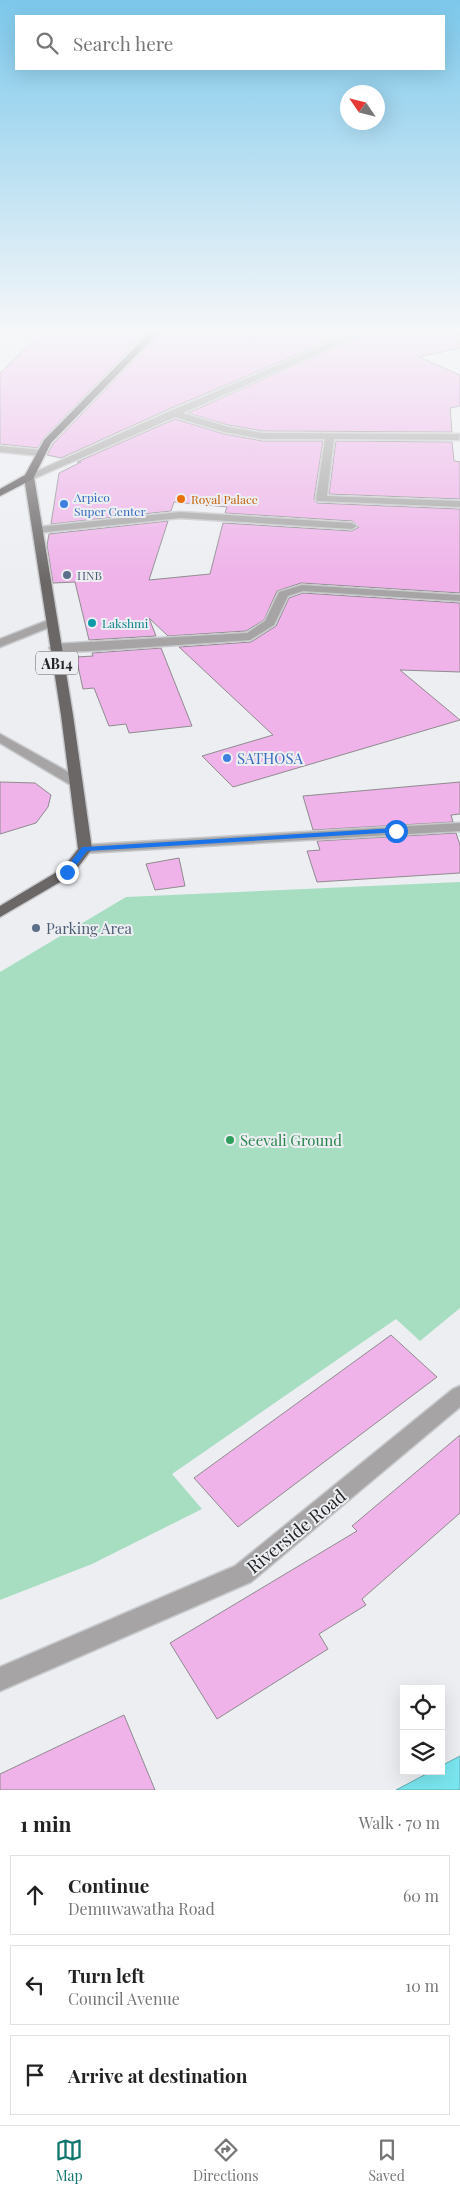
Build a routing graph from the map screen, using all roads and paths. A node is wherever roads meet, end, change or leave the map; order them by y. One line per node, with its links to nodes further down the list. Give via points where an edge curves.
1 (74, 415): 7 (highway, via 47,442)
2 (170, 415): 8 (street)
3 (178, 415): 4 (street, via 227,430 263,436)
4 (330, 437): 5 (street); 10 (street, via 321,499)
5 (458, 437)
6 (0, 449): 7 (street)
7 (41, 453): 8 (highway)
8 (29, 477): 9 (highway); 12 (main road, AB14)
9 (0, 492)
10 (460, 504)
11 (352, 526): 12 (street, via 180,515)
12 (37, 530): 14 (main road, AB14)
13 (460, 598): 16 (street, via 302,588 283,594 270,623 250,636)
14 (51, 623): 15 (street); 16 (main road, AB14)
15 (0, 643)
16 (55, 648): 18 (main road, AB14)
17 (0, 738): 18 (street)
18 (74, 781): 20 (main road, AB14)
19 (460, 827): 20 (street)
20 (85, 849): 21 (main road, via 67,872)
21 (0, 912)
22 (460, 1395): 23 (street, Riverside Road, via 243,1574)
23 (0, 1679)

